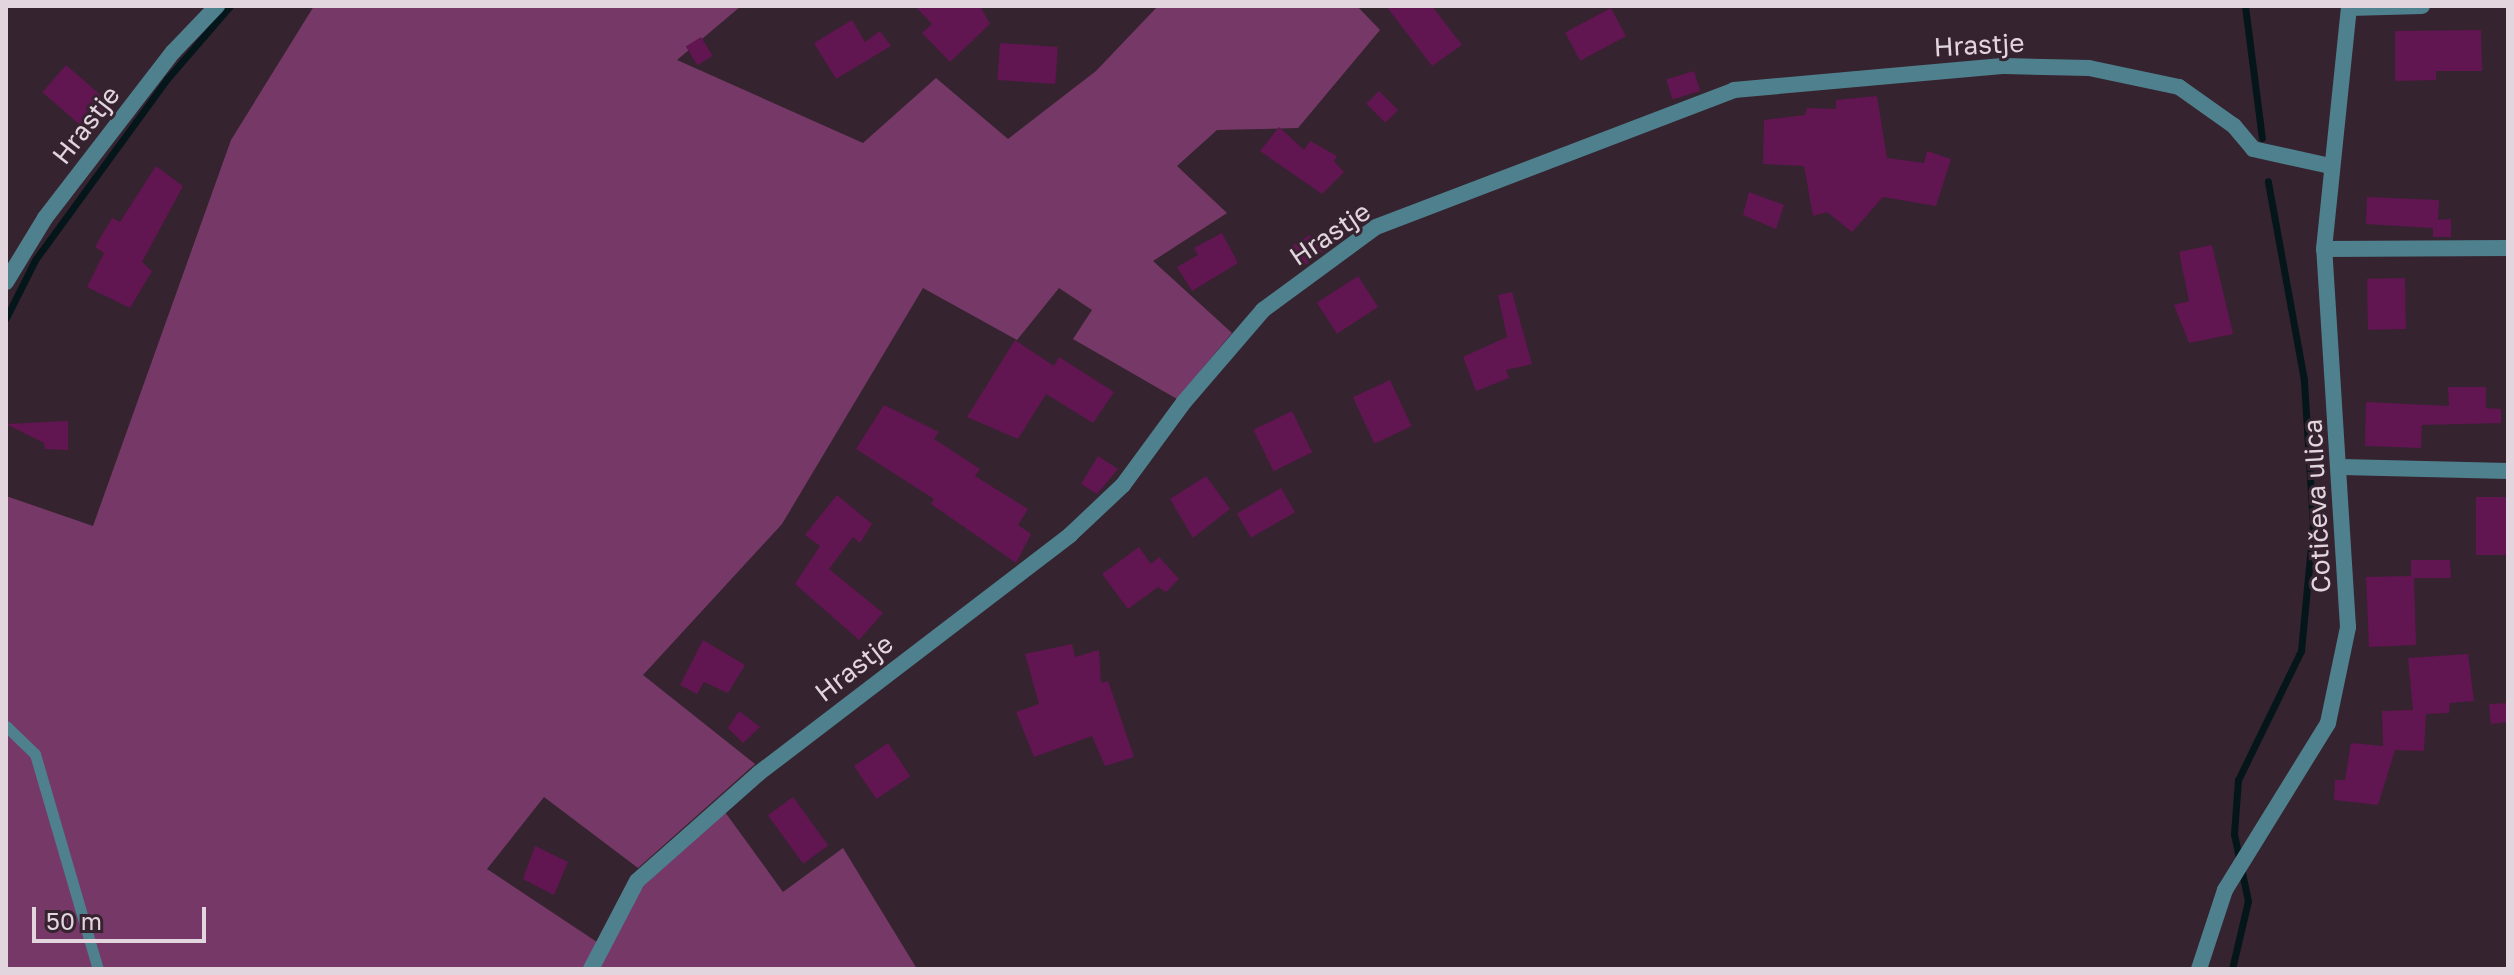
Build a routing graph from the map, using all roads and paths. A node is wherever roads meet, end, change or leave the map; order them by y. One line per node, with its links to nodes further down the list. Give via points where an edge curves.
1 (217, 6): 7 (street, Hrastje, via 173,52 54,206)
2 (2422, 6): 3 (street)
3 (2349, 7): 4 (street, Cotičeva ulica)
4 (2330, 166): 6 (street, Cotičeva ulica); 12 (street, Hrastje, via 2253,149 2234,126 2179,87 2089,68 2005,66 1734,90 1376,227 1263,310 1184,402 1123,485 1070,535 759,773 637,881)
5 (2508, 248): 6 (street)
6 (2324, 249): 8 (street, Cotičeva ulica)
7 (6, 282)
8 (2341, 467): 9 (street); 13 (street, Cotičeva ulica, via 2348,627 2328,723 2225,890)
9 (2508, 471)
10 (6, 726): 11 (lane, via 35,754)
11 (98, 969)
12 (591, 969)
13 (2199, 969)

